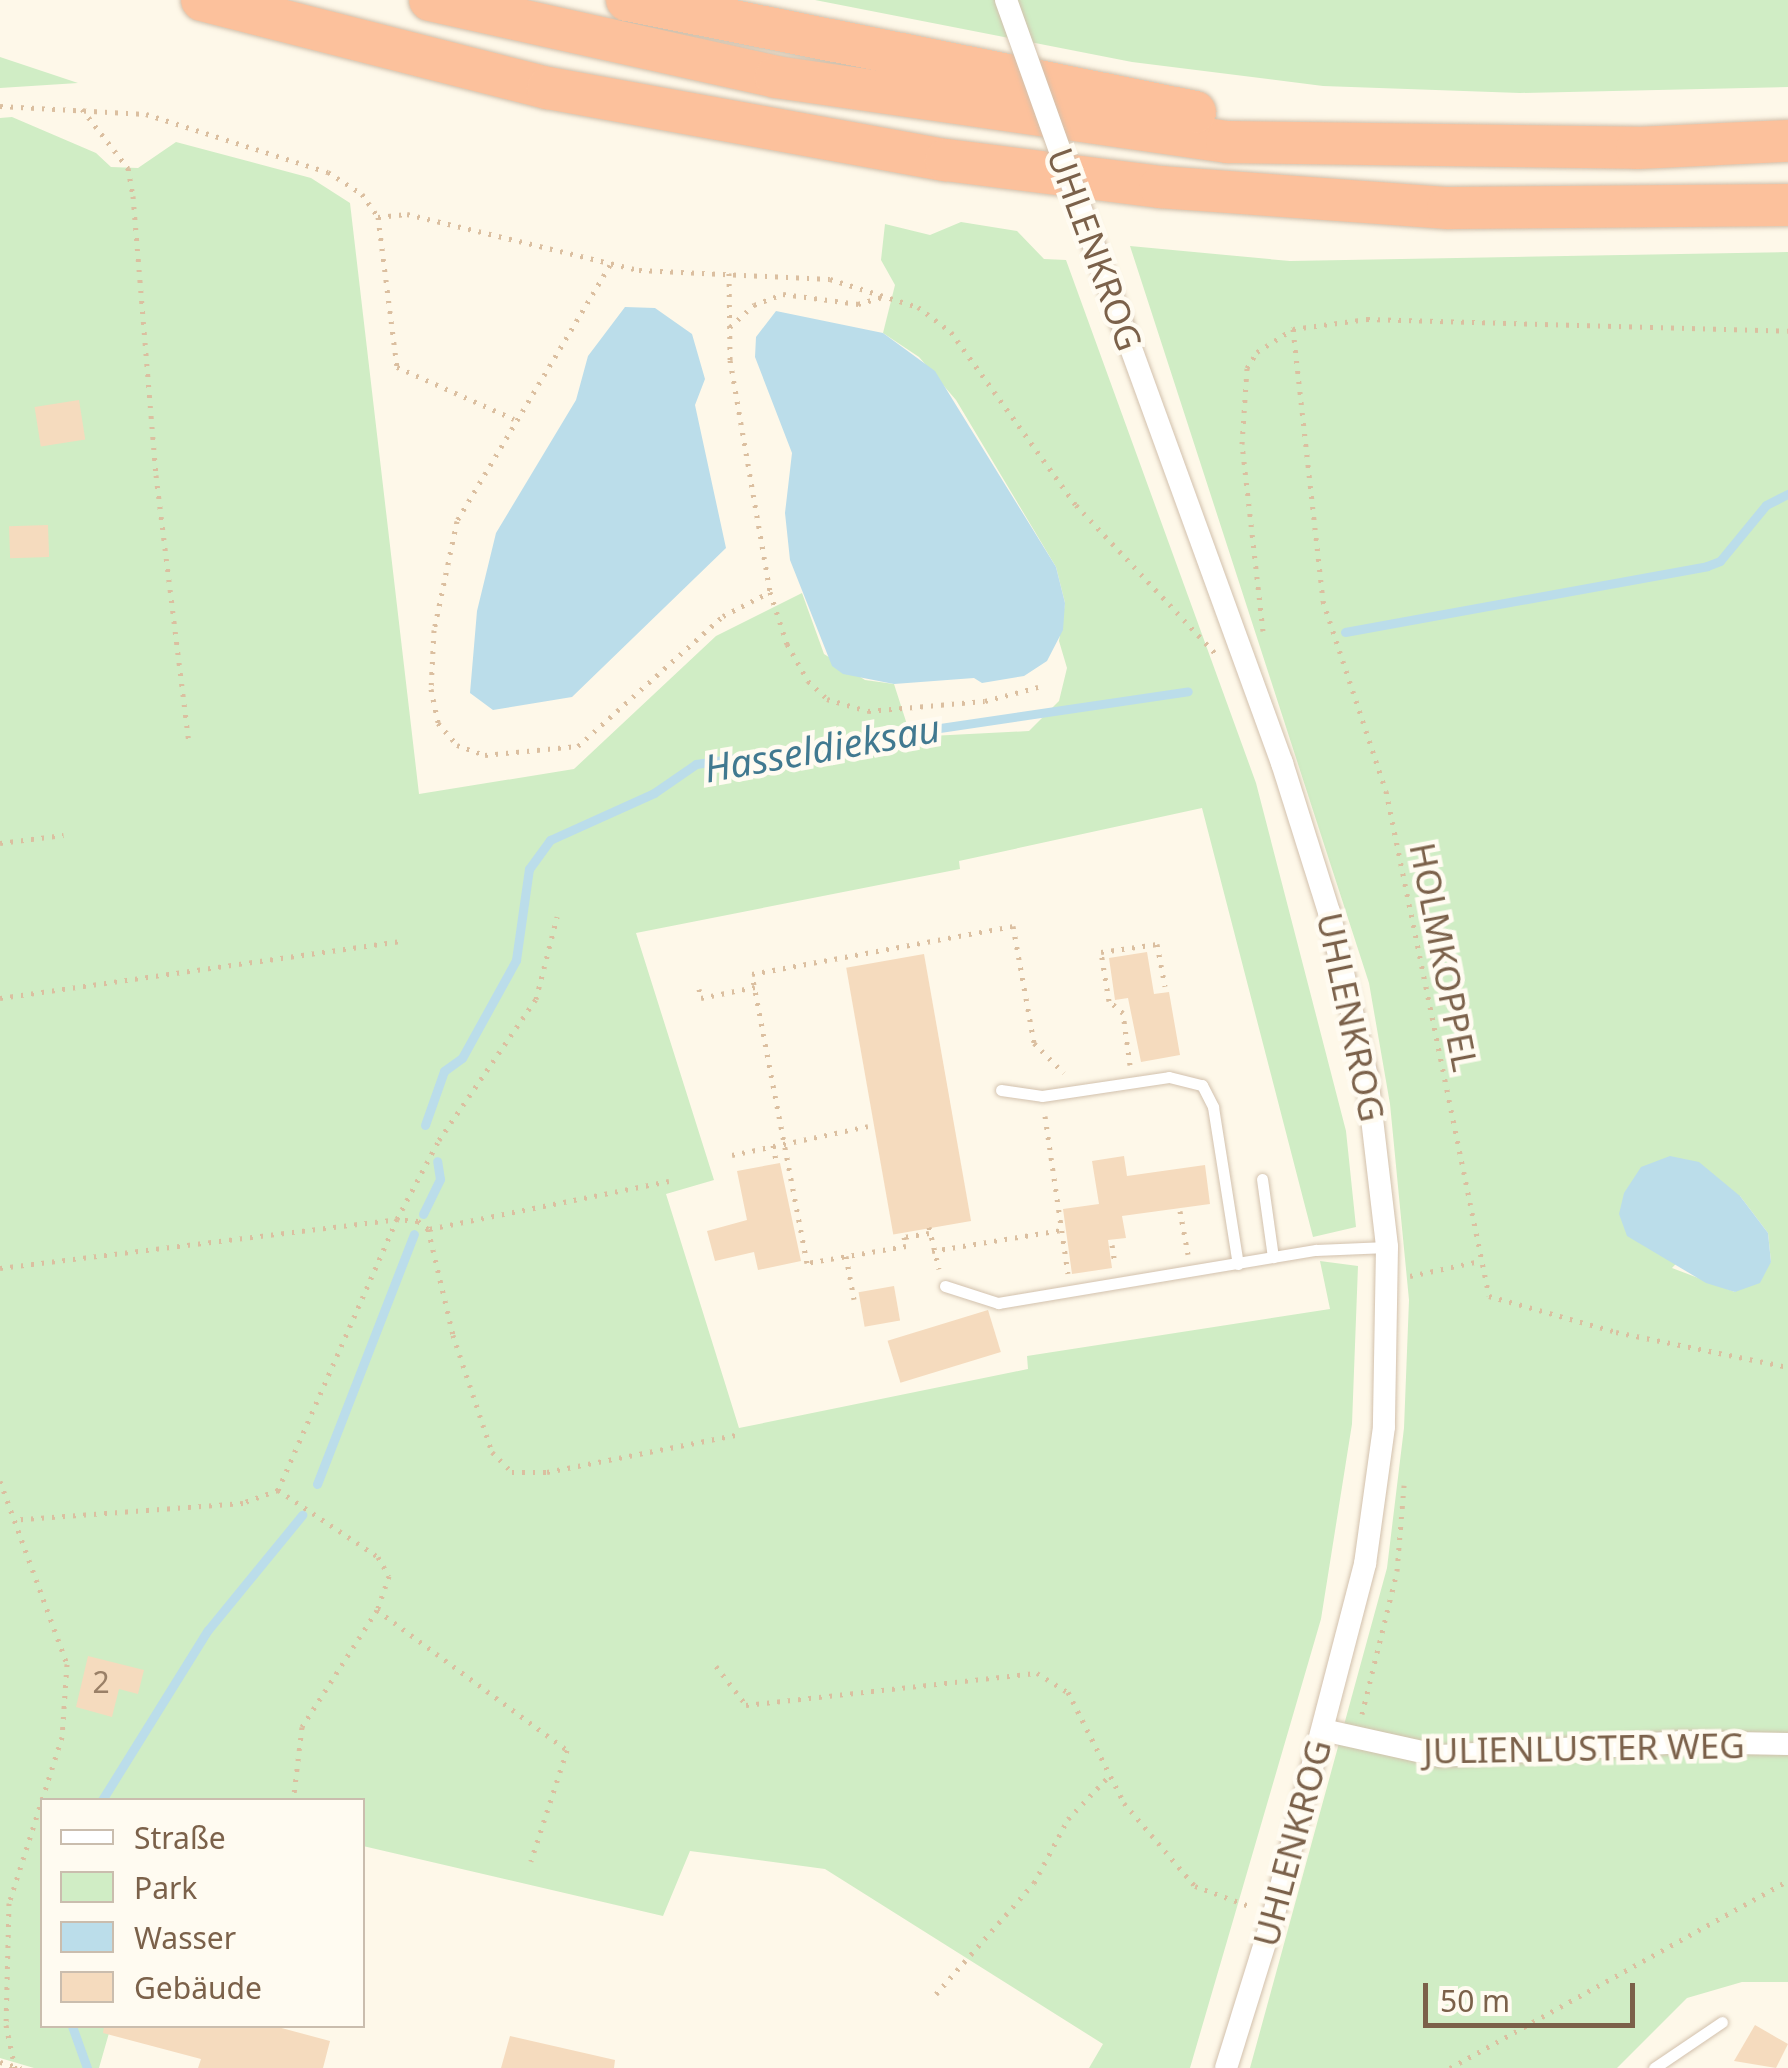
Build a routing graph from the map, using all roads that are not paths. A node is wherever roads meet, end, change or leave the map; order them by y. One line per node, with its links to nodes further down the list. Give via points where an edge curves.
1 (202, 0): 7 (highway, via 548,88 946,160 1160,187 1448,208)
2 (430, 0): 6 (highway, via 776,77 989,113 1227,142)
3 (626, 0): 6 (highway)
4 (1006, 0): 10 (street, UHLENKROG, bridge, via 1351,993 1377,1139)
5 (1788, 141): 6 (highway, via 1637,148)
6 (1373, 145)
7 (1788, 205)
8 (1001, 1090): 12 (lane, via 1042,1096 1184,1077 1211,1096)
9 (1262, 1180): 11 (lane)
10 (1387, 1247): 11 (lane); 14 (street, UHLENKROG, via 1384,1427 1365,1564)
11 (1273, 1257): 12 (lane)
12 (1238, 1264): 13 (lane, via 998,1303)
13 (945, 1286)
14 (1323, 1730): 15 (street, JULIENLUSTER WEG, via 1440,1756 1680,1742); 17 (street, UHLENKROG)
15 (1788, 1744)
16 (1722, 2022): 18 (lane)
17 (1226, 2068)
18 (1654, 2068)

